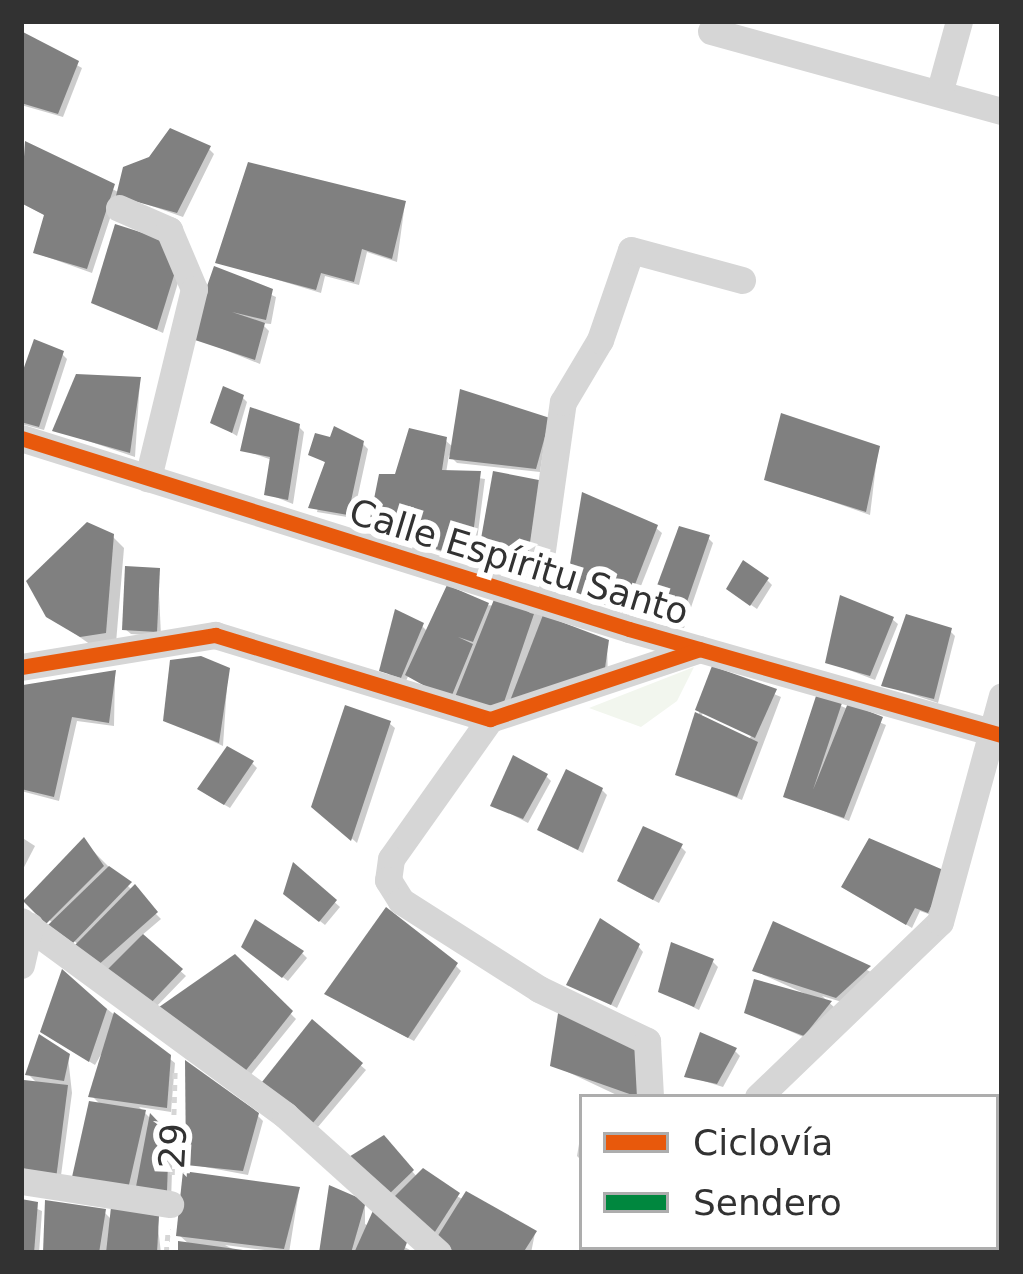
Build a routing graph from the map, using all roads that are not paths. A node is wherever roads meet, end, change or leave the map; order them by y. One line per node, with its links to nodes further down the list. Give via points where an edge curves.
1 (959, 21): 3 (street)
2 (712, 31): 3 (street)
3 (940, 90): 4 (street)
4 (1002, 111)
5 (119, 208): 8 (street, via 169,230 194,289)
6 (742, 280): 9 (street, via 631,250 600,340 562,403)
7 (21, 438): 8 (street, Calle Espíritu Santo)
8 (148, 478): 9 (street, Calle Espíritu Santo)
9 (536, 600): 10 (street, Calle Espíritu Santo)
10 (700, 649): 13 (street); 14 (street, Calle Espíritu Santo)
11 (21, 667): 13 (street, via 215,635)
12 (1002, 696): 14 (street)
13 (490, 719): 17 (street, via 392,859 388,880 401,901 539,989 647,1041)
14 (997, 733): 18 (street, via 940,922)
15 (25, 923): 16 (street); 21 (street, via 285,1115)
16 (21, 965)
17 (650, 1094)
18 (761, 1094)
19 (21, 1181): 20 (street)
20 (170, 1204)
21 (438, 1253)

